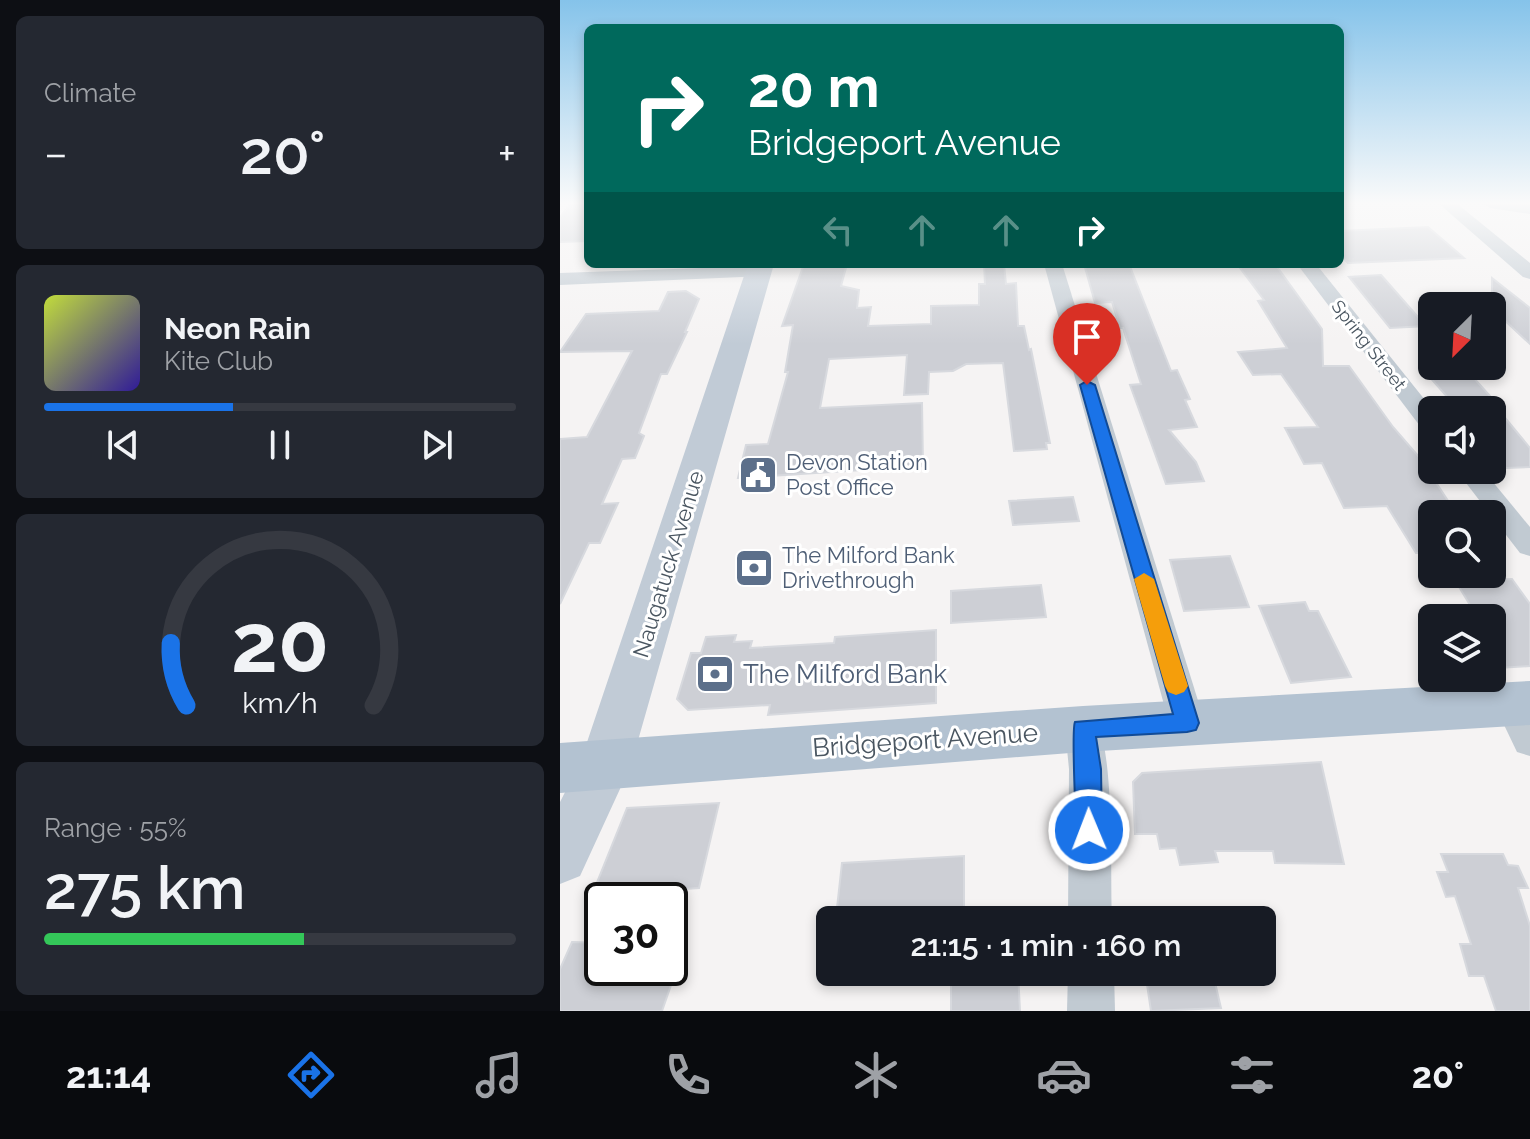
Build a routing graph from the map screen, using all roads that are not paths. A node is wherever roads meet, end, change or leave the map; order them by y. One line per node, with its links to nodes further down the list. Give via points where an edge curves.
1 (1501, 249): 5 (street)
2 (759, 268): 6 (street); 13 (main road, Naugatuck Avenue)
3 (1054, 268): 11 (street)
4 (1309, 268): 7 (street, Spring Street)
5 (1530, 273)
6 (560, 279)
7 (1418, 407)
8 (1480, 484): 9 (street)
9 (1530, 546)
10 (1524, 716): 11 (main road, Bridgeport Avenue)
11 (1187, 723): 12 (main road, Bridgeport Avenue)
12 (1083, 729): 13 (main road, Bridgeport Avenue); 15 (street)
13 (583, 766): 14 (main road, Naugatuck Avenue)
14 (560, 858)
15 (1090, 906)
16 (1091, 986): 17 (street)
17 (1091, 1011)

